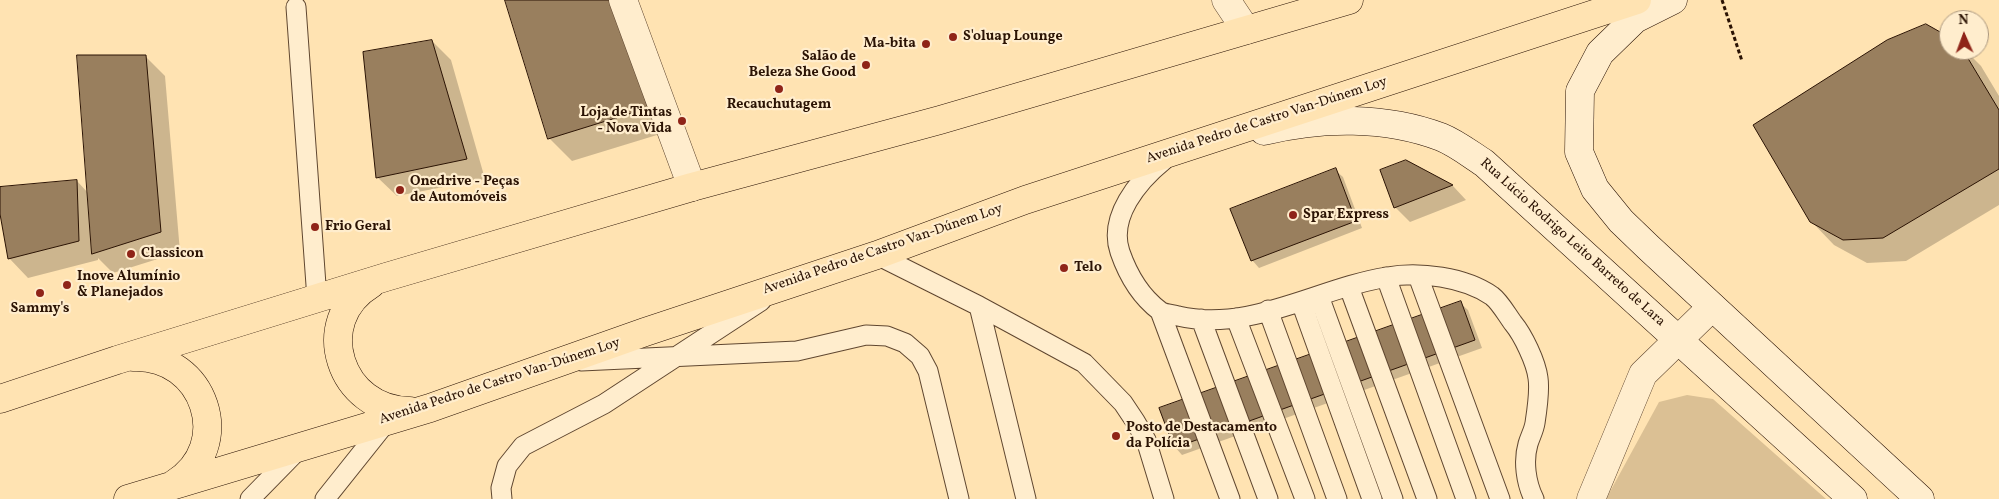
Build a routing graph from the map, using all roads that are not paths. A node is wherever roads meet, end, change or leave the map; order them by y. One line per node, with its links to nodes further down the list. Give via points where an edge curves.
1 (623, 0): 9 (street)
2 (1226, 0): 7 (street)
3 (1349, 0): 7 (highway)
4 (1637, 0): 8 (highway, Avenida Pedro de Castro Van-Dúnem Loy)
5 (1673, 0): 20 (street, via 1635,19 1600,53 1580,91 1579,152 1595,189 1621,221)
6 (296, 7): 17 (lane)
7 (1246, 30): 9 (highway, via 940,120)
8 (1174, 151): 10 (highway, Avenida Pedro de Castro Van-Dúnem Loy, via 1025,200); 22 (lane, via 1145,175 1124,207 1116,230 1126,271); 25 (street, Rua Lúcio Rodrigo Leito Barreto de Lara, via 1286,125 1340,121 1393,123 1442,138 1484,163)
9 (692, 187): 12 (highway)
10 (877, 255): 14 (highway, Avenida Pedro de Castro Van-Dúnem Loy); 19 (lane)
11 (1418, 276): 13 (lane); 49 (lane); 50 (lane, via 1453,278 1493,297 1522,333 1538,377 1535,424 1527,446 1525,470)
12 (386, 277): 17 (highway); 30 (highway, via 366,287 344,314 338,336 342,365 356,390 375,404 408,412)
13 (1386, 277): 15 (lane); 48 (lane)
14 (786, 285): 26 (lane); 28 (highway, Avenida Pedro de Castro Van-Dúnem Loy)
15 (1349, 287): 16 (lane); 47 (lane)
16 (1319, 296): 18 (lane); 46 (lane)
17 (317, 298): 27 (highway)
18 (1301, 302): 21 (lane); 45 (lane)
19 (979, 306): 39 (lane); 40 (lane, via 1084,363 1108,386 1146,440)
20 (1712, 307): 25 (street); 53 (street)
21 (1268, 310): 23 (lane); 44 (lane)
22 (1160, 311): 24 (lane); 41 (lane)
23 (1236, 318): 24 (lane); 43 (lane)
24 (1201, 319): 42 (lane)
25 (1678, 338): 51 (street, via 1643,374); 52 (street, Rua Lúcio Rodrigo Leito Barreto de Lara)
26 (674, 358): 28 (lane); 34 (lane, via 797,351 866,335 887,336 905,342 920,356 928,371); 38 (lane, via 604,404 523,446 507,466 501,488)
27 (117, 360): 29 (highway); 33 (highway, via 140,356 163,361 190,380 202,399 207,432 202,453 180,480)
28 (564, 362): 30 (highway, Avenida Pedro de Castro Van-Dúnem Loy)
29 (0, 399)
30 (430, 408): 31 (highway, Avenida Pedro de Castro Van-Dúnem Loy)
31 (389, 419): 32 (highway, Avenida Pedro de Castro Van-Dúnem Loy); 37 (lane)
32 (302, 446): 33 (highway, Avenida Pedro de Castro Van-Dúnem Loy); 36 (lane)
33 (161, 490): 35 (highway, Avenida Pedro de Castro Van-Dúnem Loy)
34 (955, 498)
35 (128, 499)
36 (250, 499)
37 (325, 499)
38 (502, 499)
39 (1026, 499)
40 (1164, 499)
41 (1230, 499)
42 (1268, 499)
43 (1304, 499)
44 (1337, 499)
45 (1372, 499)
46 (1393, 499)
47 (1427, 499)
48 (1466, 499)
49 (1500, 499)
50 (1534, 499)
51 (1592, 499)
52 (1853, 499)
53 (1920, 499)

